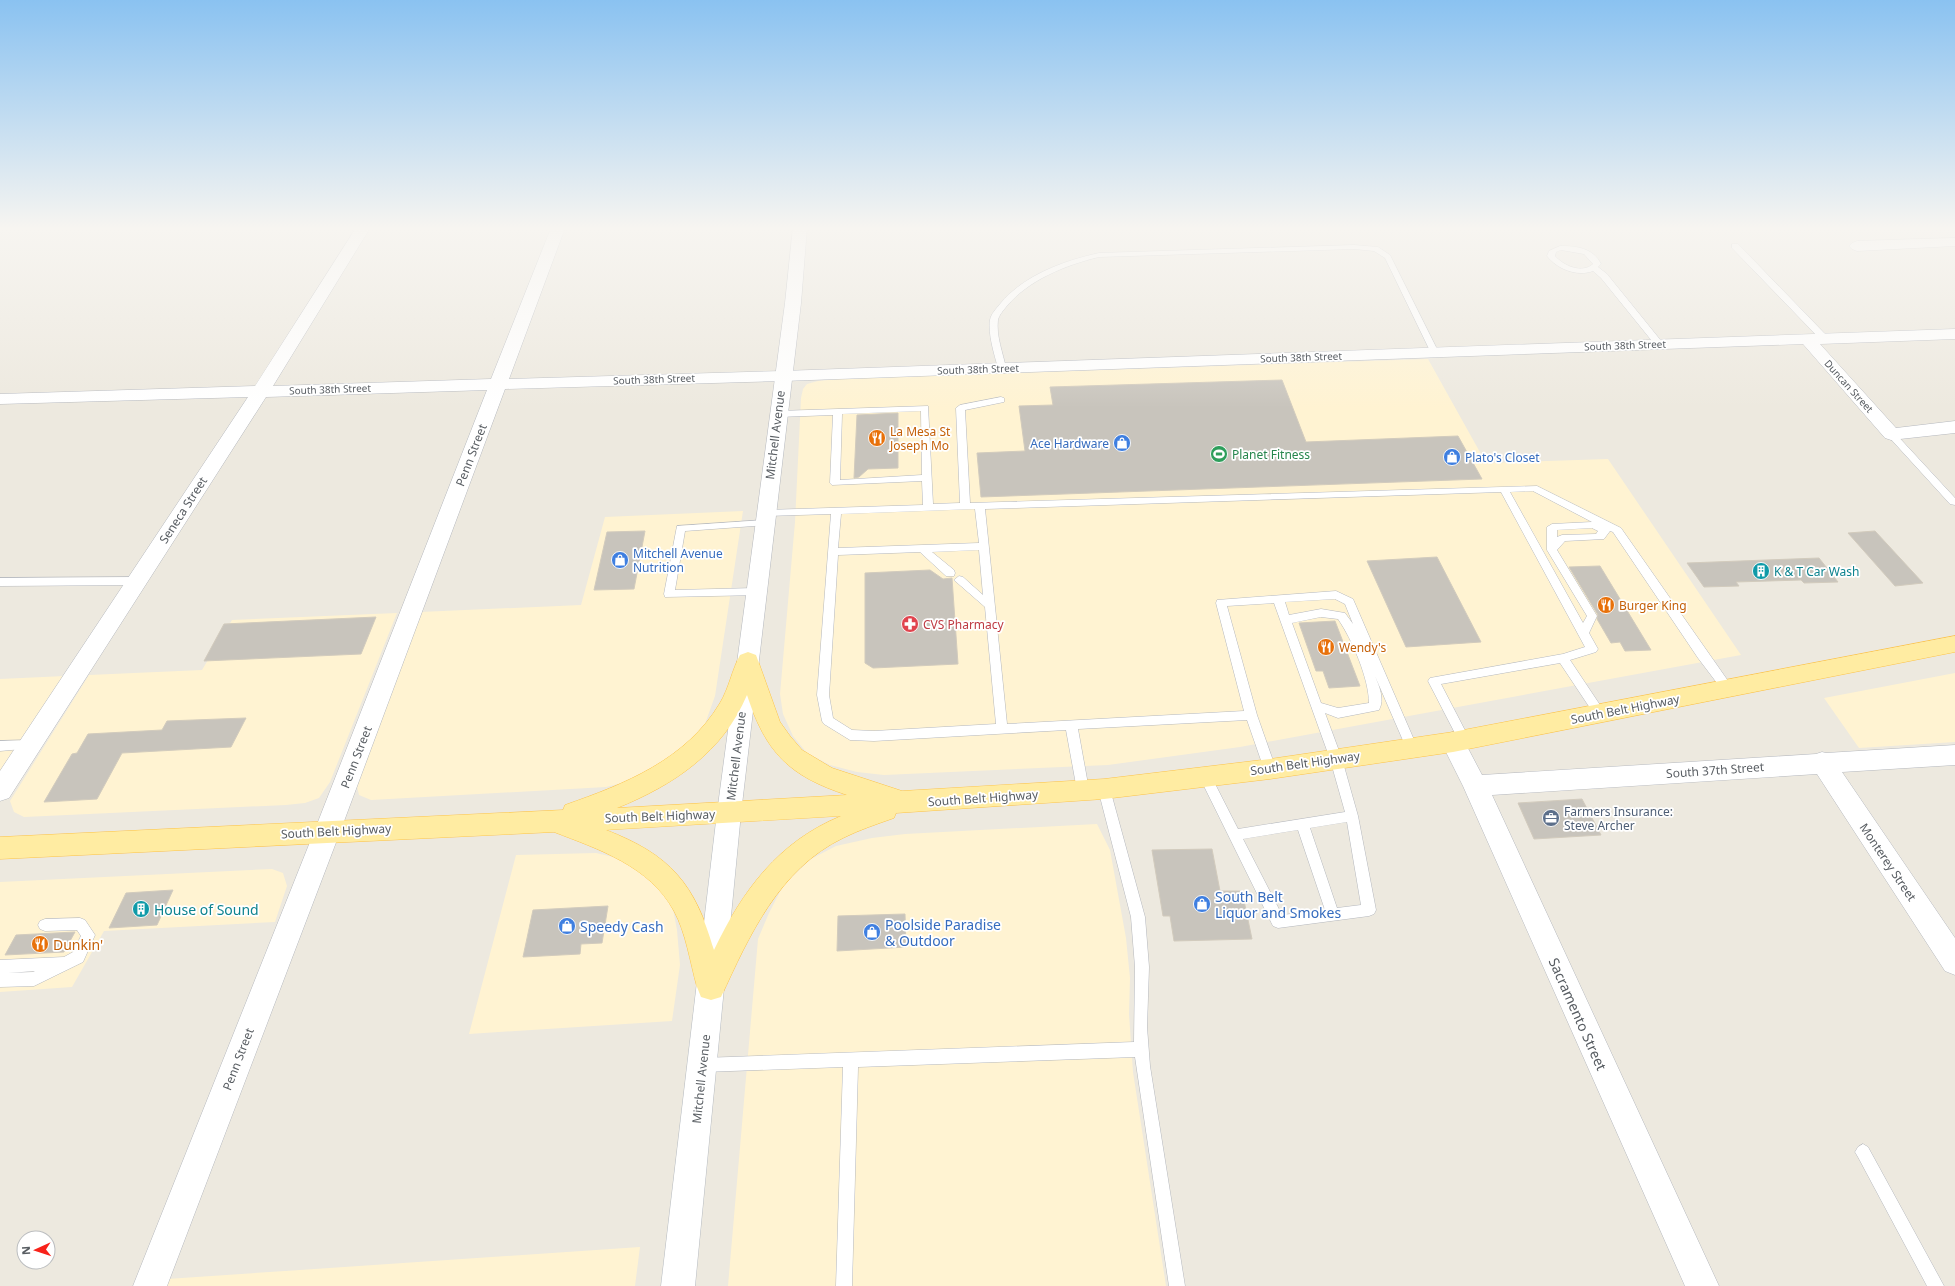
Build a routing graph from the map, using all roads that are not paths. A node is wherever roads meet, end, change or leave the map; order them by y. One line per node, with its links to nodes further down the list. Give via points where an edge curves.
1 (325, 288): 16 (street, Seneca Street)
2 (535, 288): 15 (street, Penn Street)
3 (794, 288): 14 (street, Mitchell Avenue)
4 (1022, 288): 13 (lane, via 1006,300 994,318)
5 (1404, 288): 12 (lane)
6 (1614, 288): 11 (lane)
7 (1776, 288): 10 (lane)
8 (1955, 334): 10 (street, South 38th Street)
9 (1806, 338): 10 (street, South 38th Street); 11 (street, South 38th Street); 22 (street, Duncan Street)
10 (1824, 338)
11 (1659, 344): 12 (street, South 38th Street)
12 (1435, 353): 13 (street, South 38th Street)
13 (1002, 368): 14 (street, South 38th Street)
14 (782, 376): 15 (street, South 38th Street); 20 (street, Mitchell Avenue)
15 (498, 384): 16 (street, South 38th Street); 70 (street, Penn Street)
16 (260, 392): 17 (street, South 38th Street); 37 (street, Seneca Street)
17 (0, 399)
18 (1001, 400): 26 (lane, via 960,408)
19 (838, 412): 20 (lane); 23 (lane, via 925,408); 23 (lane, via 834,483)
20 (778, 414): 30 (street, Mitchell Avenue)
21 (1955, 427): 22 (street)
22 (1891, 434): 25 (lane)
23 (927, 478): 28 (lane)
24 (1504, 490): 27 (lane); 32 (lane, via 1534,488); 43 (lane)
25 (1953, 502)
26 (965, 506): 27 (lane); 28 (lane)
27 (980, 506): 33 (lane)
28 (928, 508): 29 (lane)
29 (836, 510): 30 (lane); 36 (lane)
30 (765, 518): 39 (street, Mitchell Avenue); 39 (lane, via 681,528 669,594)
31 (1603, 530): 32 (lane); 35 (lane, via 1600,537 1562,538); 35 (lane, via 1593,525 1552,527)
32 (1617, 530): 47 (lane)
33 (983, 546): 34 (lane); 41 (lane)
34 (922, 548): 36 (lane); 41 (lane)
35 (1552, 550): 43 (lane, via 1592,616)
36 (833, 552): 52 (lane, via 823,695 828,722 850,735 874,736)
37 (137, 581): 38 (lane); 54 (street, Seneca Street)
38 (0, 582)
39 (756, 592): 46 (street, Mitchell Avenue)
40 (1278, 599): 42 (lane); 50 (lane, via 1221,603); 56 (lane, via 1336,595 1349,602)
41 (989, 605): 52 (lane)
42 (1286, 620): 48 (lane); 48 (lane, via 1322,613 1341,616 1353,632 1375,690 1375,707 1338,713)
43 (1583, 633): 45 (lane, via 1592,649)
44 (1955, 644): 47 (main road, South Belt Highway)
45 (1563, 658): 49 (lane); 53 (lane, via 1434,680)
46 (748, 661): 65 (main road, via 772,728 792,758 821,776); 66 (street, Mitchell Avenue); 68 (main road, via 730,707 694,754 672,770 634,790)
47 (1727, 688): 49 (main road, South Belt Highway)
48 (1317, 706): 58 (lane)
49 (1600, 714): 53 (main road, South Belt Highway)
50 (1251, 715): 51 (lane); 60 (lane)
51 (1071, 724): 52 (lane); 63 (lane)
52 (1002, 729)
53 (1458, 741): 56 (main road, South Belt Highway); 62 (street, Sacramento Street)
54 (30, 745): 55 (lane); 64 (street, Seneca Street)
55 (0, 746)
56 (1412, 749): 58 (main road, South Belt Highway)
57 (1955, 755): 59 (street, South 37th Street)
58 (1336, 759): 60 (main road, South Belt Highway); 67 (lane)
59 (1822, 762): 62 (street, South 37th Street); 75 (street, Monterey Street)
60 (1270, 769): 61 (main road, South Belt Highway)
61 (1205, 776): 63 (main road, South Belt Highway); 71 (lane)
62 (1474, 786): 88 (street, Sacramento Street)
63 (1094, 790): 65 (main road, South Belt Highway); 80 (lane, via 1138,917 1142,967)
64 (0, 791)
65 (910, 803): 66 (main road, South Belt Highway); 79 (main road, via 878,812 833,831 800,852 770,881 735,936)
66 (729, 813): 68 (main road, South Belt Highway); 79 (street, Mitchell Avenue)
67 (1352, 816): 69 (lane); 73 (lane, via 1369,910)
68 (551, 821): 70 (main road, South Belt Highway); 79 (main road, via 608,841 644,859 665,879 685,904)
69 (1303, 825): 71 (lane); 73 (lane)
70 (327, 832): 72 (main road, South Belt Highway); 84 (street, Penn Street)
71 (1235, 835): 73 (lane, via 1278,922)
72 (0, 848)
73 (1332, 915)
74 (45, 925): 76 (lane, via 80,924 88,935 78,957)
75 (1955, 962)
76 (65, 963): 77 (lane); 78 (lane, via 34,979)
77 (0, 967)
78 (0, 980)
79 (711, 987): 82 (street, Mitchell Avenue)
80 (1142, 1049): 81 (lane); 87 (lane)
81 (851, 1061): 82 (lane); 86 (lane)
82 (702, 1065): 85 (street, Mitchell Avenue)
83 (1863, 1152): 89 (lane)
84 (150, 1286)
85 (678, 1286)
86 (844, 1286)
87 (1177, 1286)
88 (1702, 1286)
89 (1936, 1286)

